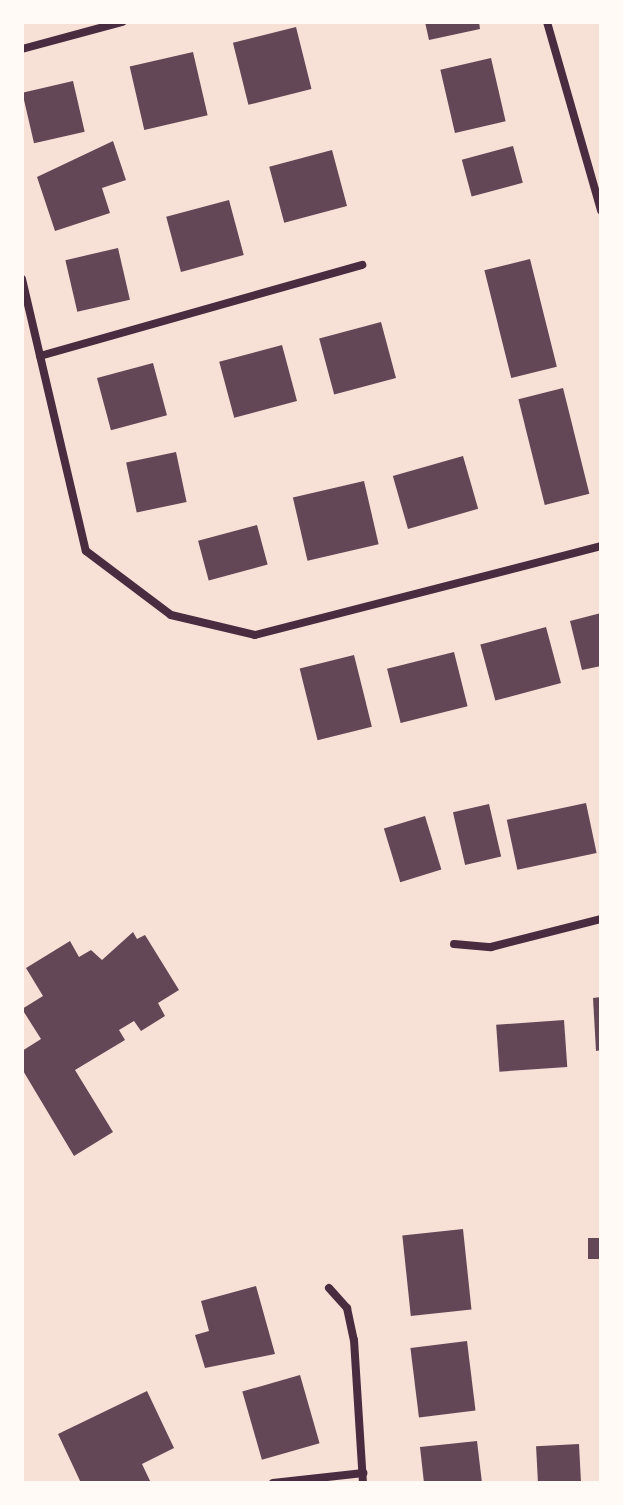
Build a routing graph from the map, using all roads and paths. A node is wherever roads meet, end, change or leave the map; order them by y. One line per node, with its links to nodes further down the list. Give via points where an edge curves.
1 (122, 22): 3 (street)
2 (547, 22): 4 (street)
3 (22, 49)
4 (601, 210)
5 (362, 265): 7 (street)
6 (22, 279): 7 (street)
7 (40, 356): 8 (street, via 86,551 171,615 255,635)
8 (601, 546)
9 (601, 919): 10 (street, via 491,947)
10 (454, 944)
11 (329, 1288): 12 (street, via 347,1308 354,1340)
12 (363, 1478): 13 (street)
13 (273, 1483)

